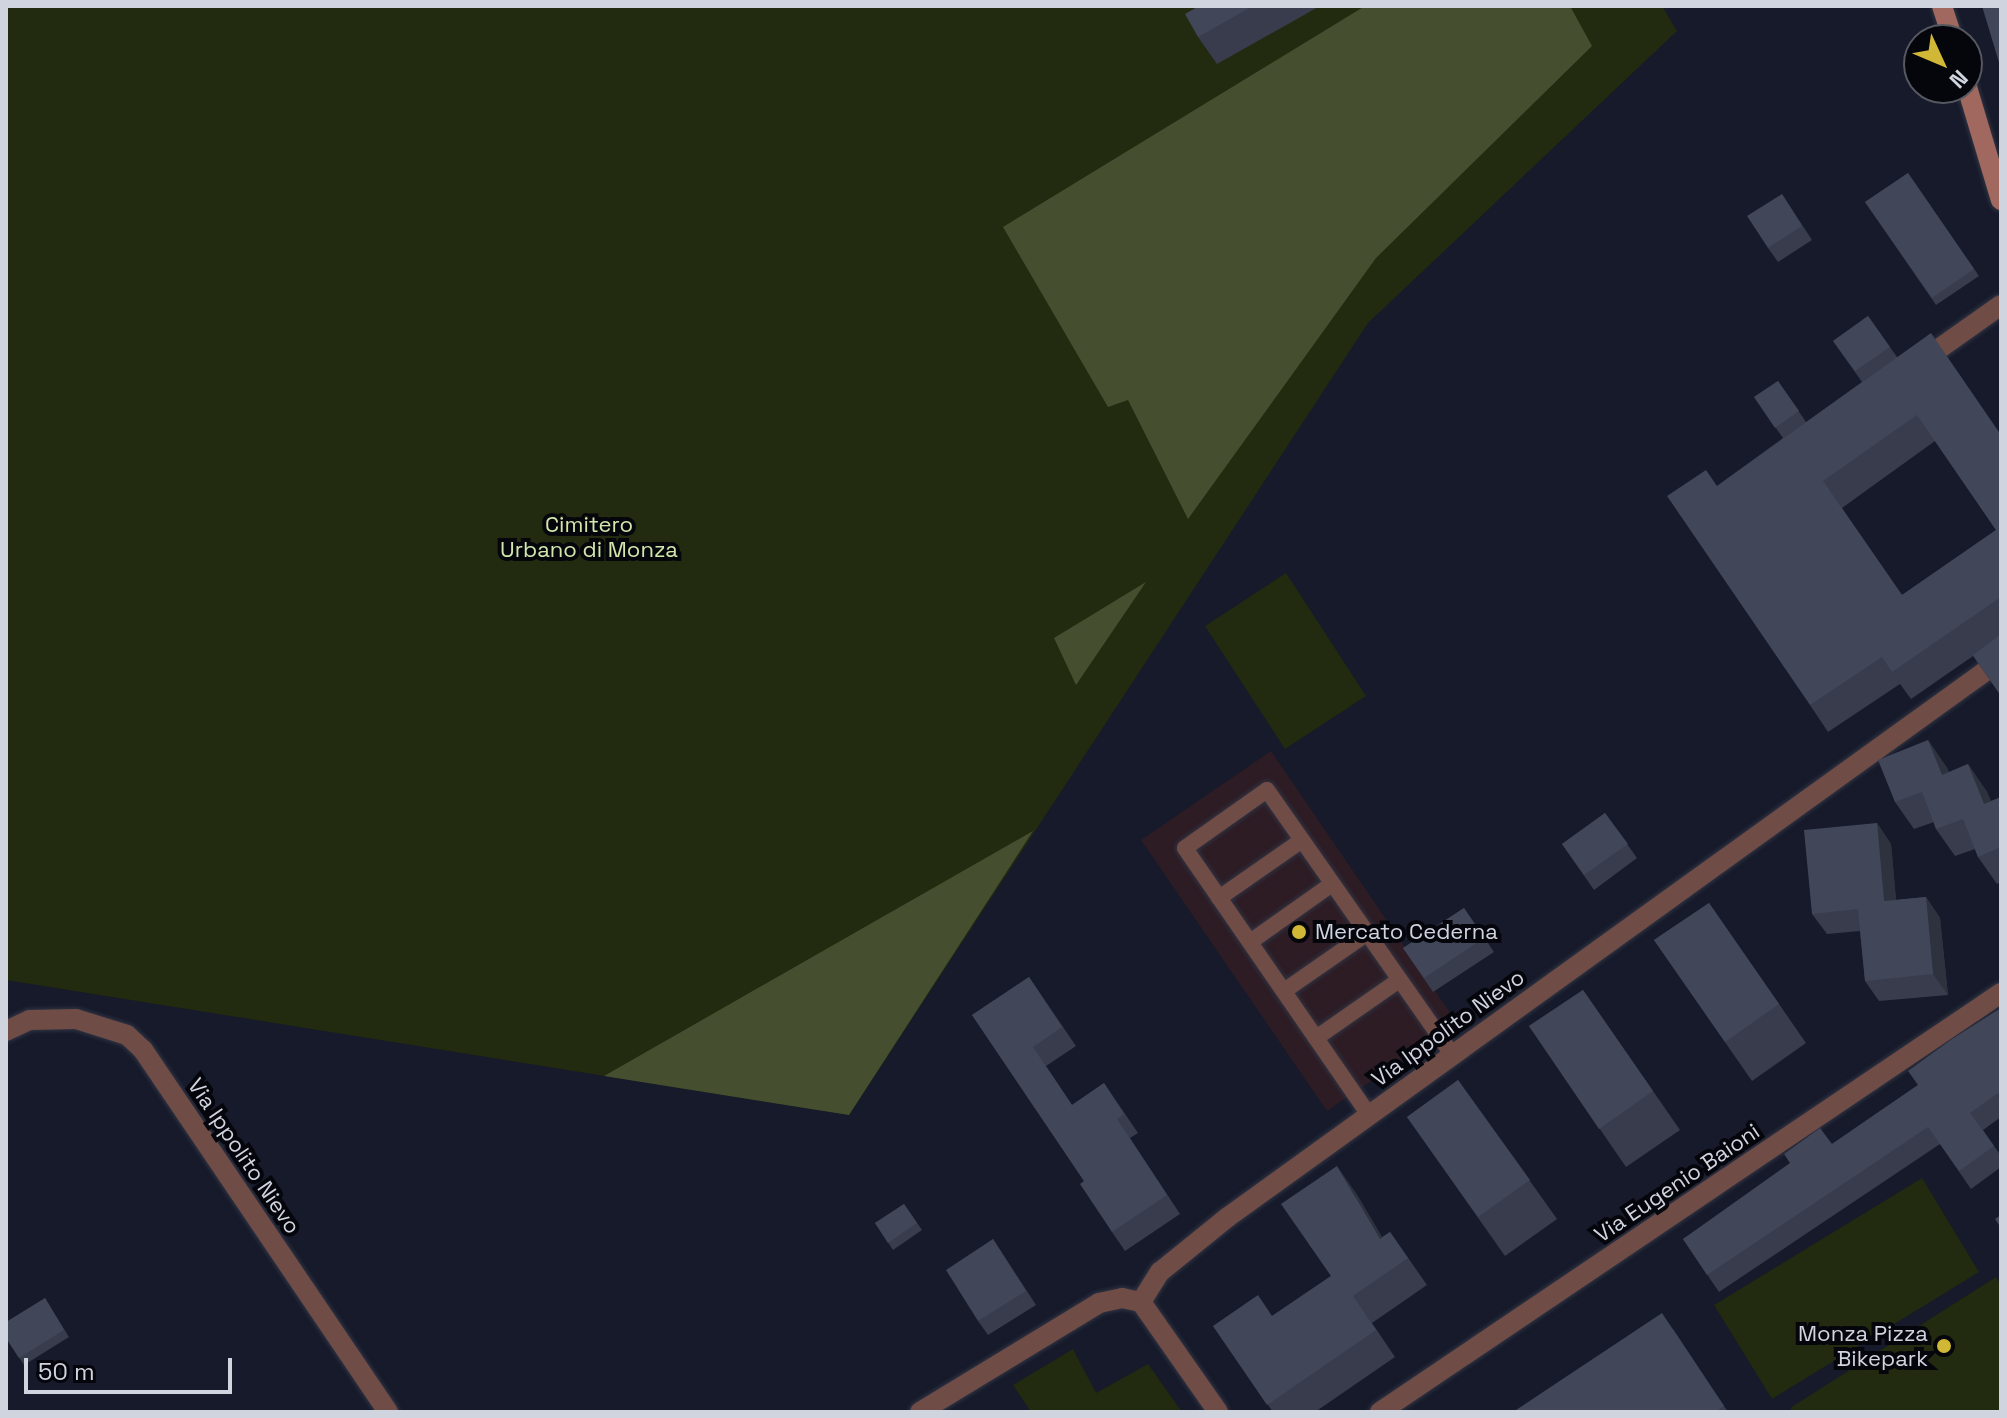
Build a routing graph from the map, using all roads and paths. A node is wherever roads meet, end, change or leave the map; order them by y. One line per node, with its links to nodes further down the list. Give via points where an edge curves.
1 (1972, 104): 2 (street)
2 (2001, 200)
3 (2001, 305): 4 (street)
4 (1899, 377)
5 (2001, 660): 16 (street, Via Ippolito Nievo)
6 (1302, 840): 7 (lane); 8 (lane); 8 (lane, via 1267,790 1208,831 1185,848)
7 (1332, 884): 9 (lane); 10 (lane)
8 (1219, 898): 10 (lane)
9 (1366, 934): 11 (lane); 12 (lane)
10 (1250, 942): 12 (lane)
11 (1399, 980): 15 (lane); 16 (lane)
12 (1284, 991): 15 (lane)
13 (2001, 993): 22 (street, Via Eugenio Baioni)
14 (6, 1031): 19 (street, Via Ippolito Nievo, via 30,1020 76,1019 127,1035 143,1050)
15 (1316, 1038): 17 (lane)
16 (1452, 1054): 17 (street, Via Ippolito Nievo)
17 (1369, 1115): 18 (street, Via Ippolito Nievo, via 1160,1272)
18 (1141, 1302): 20 (street, via 1122,1298 1099,1303); 21 (street)
19 (388, 1412)
20 (920, 1412)
21 (1218, 1412)
22 (1380, 1412)

